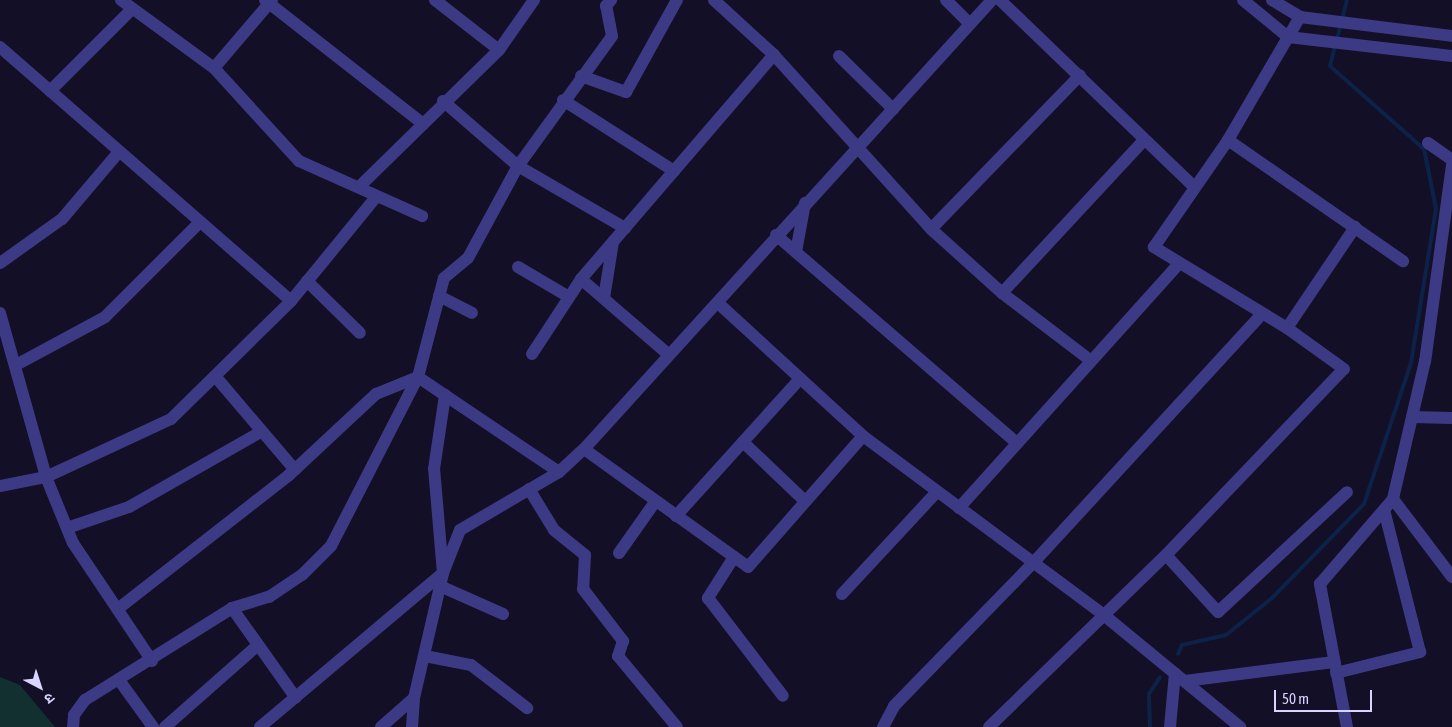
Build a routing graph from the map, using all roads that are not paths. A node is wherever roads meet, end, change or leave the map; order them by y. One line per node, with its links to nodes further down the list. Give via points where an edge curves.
1 (122, 0): 13 (street)
2 (434, 0): 19 (street)
3 (534, 0): 19 (street)
4 (611, 0): 25 (street, via 606,6 612,36)
5 (677, 0): 25 (street, via 626,92)
6 (714, 0): 20 (street)
7 (946, 0): 15 (street)
8 (992, 0): 15 (street)
9 (1000, 0): 24 (street)
10 (1243, 0): 16 (street)
11 (1272, 0): 14 (street)
12 (269, 1): 23 (street); 30 (street)
13 (132, 9): 23 (street); 26 (street)
14 (1300, 17): 16 (street); 17 (street)
15 (970, 24): 29 (street)
16 (1288, 36): 22 (street); 32 (street)
17 (1452, 36)
18 (0, 47): 26 (street)
19 (499, 50): 28 (street)
20 (774, 55): 34 (street); 39 (street)
21 (839, 56): 29 (street)
22 (1452, 56)
23 (214, 68): 41 (street, via 299,161)
24 (1080, 75): 31 (street); 48 (street)
25 (581, 76): 27 (street)
26 (50, 91): 35 (street)
27 (562, 100): 38 (street); 39 (street)
28 (450, 107): 30 (street); 38 (street)
29 (893, 109): 34 (street)
30 (423, 124): 41 (street)
31 (1144, 140): 40 (street); 59 (street)
32 (1228, 140): 40 (street); 46 (street)
33 (1428, 144): 36 (street)
34 (855, 147): 43 (street); 48 (street)
35 (118, 153): 45 (street); 54 (street, via 62,219)
36 (1452, 160)
37 (1452, 165): 50 (street)
38 (518, 166): 47 (street); 60 (street, via 468,258 449,273)
39 (674, 171): 47 (street)
40 (1193, 186): 55 (street, via 1154,247)
41 (359, 187): 42 (street)
42 (376, 197): 44 (street); 58 (street)
43 (805, 204): 49 (street); 52 (street)
44 (422, 216)
45 (198, 224): 63 (street); 73 (street, via 105,317)
46 (1355, 227): 53 (street); 68 (street)
47 (625, 228): 51 (street)
48 (931, 229): 59 (street)
49 (776, 235): 52 (street); 64 (street)
50 (1447, 240): 78 (street)
51 (613, 242): 57 (street); 62 (street)
52 (796, 252): 83 (street)
53 (1403, 261)
54 (0, 263)
55 (1179, 264): 67 (street); 72 (street)
56 (518, 267): 61 (street)
57 (581, 279): 61 (street); 62 (street)
58 (307, 281): 63 (street); 69 (street)
59 (1002, 293): 72 (street)
60 (439, 296): 66 (street); 75 (street)
61 (569, 297): 70 (street)
62 (604, 298): 71 (street)
63 (290, 301): 74 (street)
64 (718, 303): 71 (street); 76 (street)
65 (0, 313): 73 (street)
66 (472, 313)
67 (1262, 314): 68 (street); 102 (street)
68 (1287, 328): 100 (street, via 1344,369)
69 (360, 333)
70 (532, 354)
71 (668, 354): 84 (street)
72 (1090, 360): 83 (street)
73 (16, 365): 87 (street)
74 (215, 376): 80 (street); 87 (street, via 171,419)
75 (418, 376): 77 (street); 85 (street, via 376,394); 108 (street, via 331,546 302,576 269,597)
76 (799, 380): 81 (street); 82 (street)
77 (441, 392): 86 (street); 103 (street, via 434,469)
78 (1412, 417): 79 (street); 92 (street)
79 (1452, 418)
80 (262, 431): 85 (street); 98 (street, via 129,507)
81 (863, 436): 91 (street); 93 (street)
82 (743, 442): 93 (street); 97 (street)
83 (1016, 442): 95 (street)
84 (584, 449): 86 (street); 94 (street)
85 (295, 470): 107 (street)
86 (559, 472): 89 (street)
87 (46, 477): 88 (street); 98 (street)
88 (0, 486)
89 (529, 489): 103 (street, via 460,530); 127 (street, via 554,530 585,555 583,589 623,641 618,656)
90 (1347, 492): 100 (street, via 1218,612)
91 (936, 493): 95 (street); 106 (street)
92 (1393, 500): 96 (street); 104 (street)
93 (806, 501): 101 (street, via 748,567)
94 (655, 502): 97 (street); 99 (street)
95 (959, 508): 102 (street)
96 (1384, 510): 114 (street, via 1320,584); 114 (street, via 1420,652)
97 (676, 516): 101 (street)
98 (67, 528): 107 (street)
99 (619, 553)
100 (1166, 556): 110 (street)
101 (734, 557): 117 (street, via 708,598)
102 (1034, 562): 110 (street); 128 (street, via 894,706)
103 (443, 572): 105 (street); 118 (street)
104 (1452, 577)
105 (440, 586): 109 (street); 112 (street)
106 (842, 594)
107 (118, 608): 113 (street)
108 (232, 608): 111 (street); 113 (street)
109 (503, 614)
110 (1105, 616): 115 (street); 129 (street)
111 (258, 645): 118 (street); 123 (street)
112 (425, 656): 119 (street); 120 (street, via 471,666)
113 (152, 661): 116 (street)
114 (1335, 668): 115 (street); 132 (street)
115 (1180, 677): 130 (street); 131 (street)
116 (120, 680): 121 (street, via 85,700 74,715); 122 (street)
117 (783, 696)
118 (296, 698): 124 (street)
119 (414, 698): 125 (street); 126 (street)
120 (527, 708)
121 (73, 727)
122 (153, 727)
123 (165, 727)
124 (260, 727)
125 (381, 727)
126 (412, 727)
127 (677, 727)
128 (883, 727)
129 (989, 727)
130 (1170, 727)
131 (1240, 727)
132 (1347, 727)

